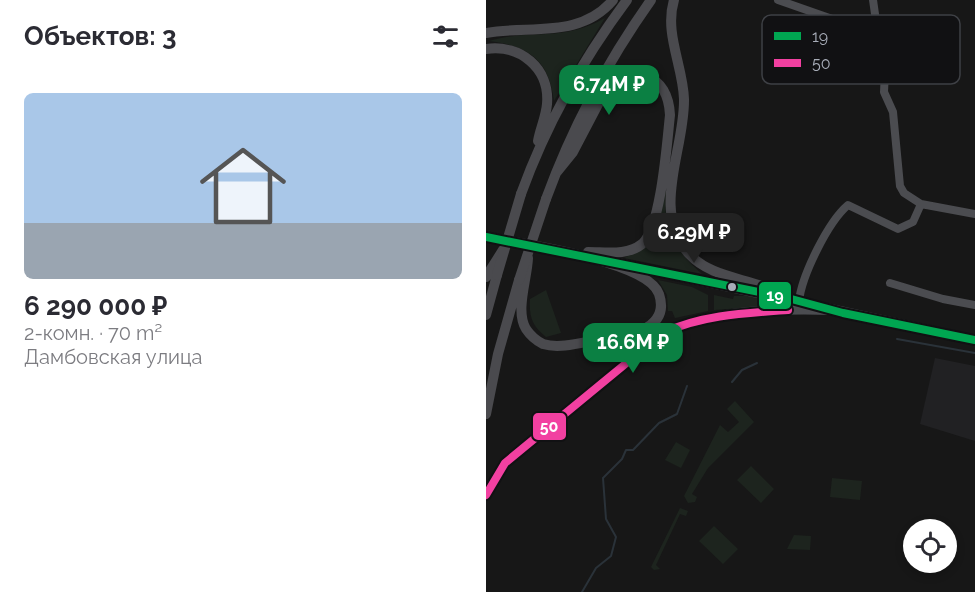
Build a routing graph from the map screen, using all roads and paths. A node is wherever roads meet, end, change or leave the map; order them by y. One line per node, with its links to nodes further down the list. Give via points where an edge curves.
1 (613, 0): 9 (main road, via 580,24)
2 (627, 0): 12 (main road, via 577,78)
3 (651, 0): 13 (main road, via 597,85)
4 (674, 0): 22 (main road, via 670,24 684,97 670,193 676,234 691,256 709,269 774,290)
5 (778, 0): 7 (street)
6 (873, 0): 8 (street)
7 (822, 15)
8 (875, 15)
9 (486, 33)
10 (486, 49): 12 (main road, via 514,51 528,58 544,79 547,104)
11 (884, 84): 14 (street, via 893,112 900,186)
12 (535, 155): 19 (main road, bridge, via 503,249)
13 (556, 173): 17 (main road, via 573,152 605,91 635,75 651,78 663,87 670,100 670,115 657,210 648,235 632,250); 20 (main road, bridge, via 528,252)
14 (921, 204): 15 (street); 23 (street, via 913,222 898,229 848,206 824,240)
15 (975, 214)
16 (486, 237): 17 (main road)
17 (572, 254): 18 (main road)
18 (599, 259): 20 (main road, via 653,282 661,303 653,323 626,335 557,346 544,344 526,329 522,317); 22 (street)
19 (490, 275): 26 (main road)
20 (523, 280): 28 (main road, via 498,354)
21 (890, 283): 24 (street)
22 (784, 297): 23 (street)
23 (800, 301): 25 (street)
24 (975, 305)
25 (834, 310): 27 (street); 29 (street, via 777,311 680,325 651,341 505,463)
26 (486, 315)
27 (975, 340)
28 (486, 414)
29 (486, 495)

